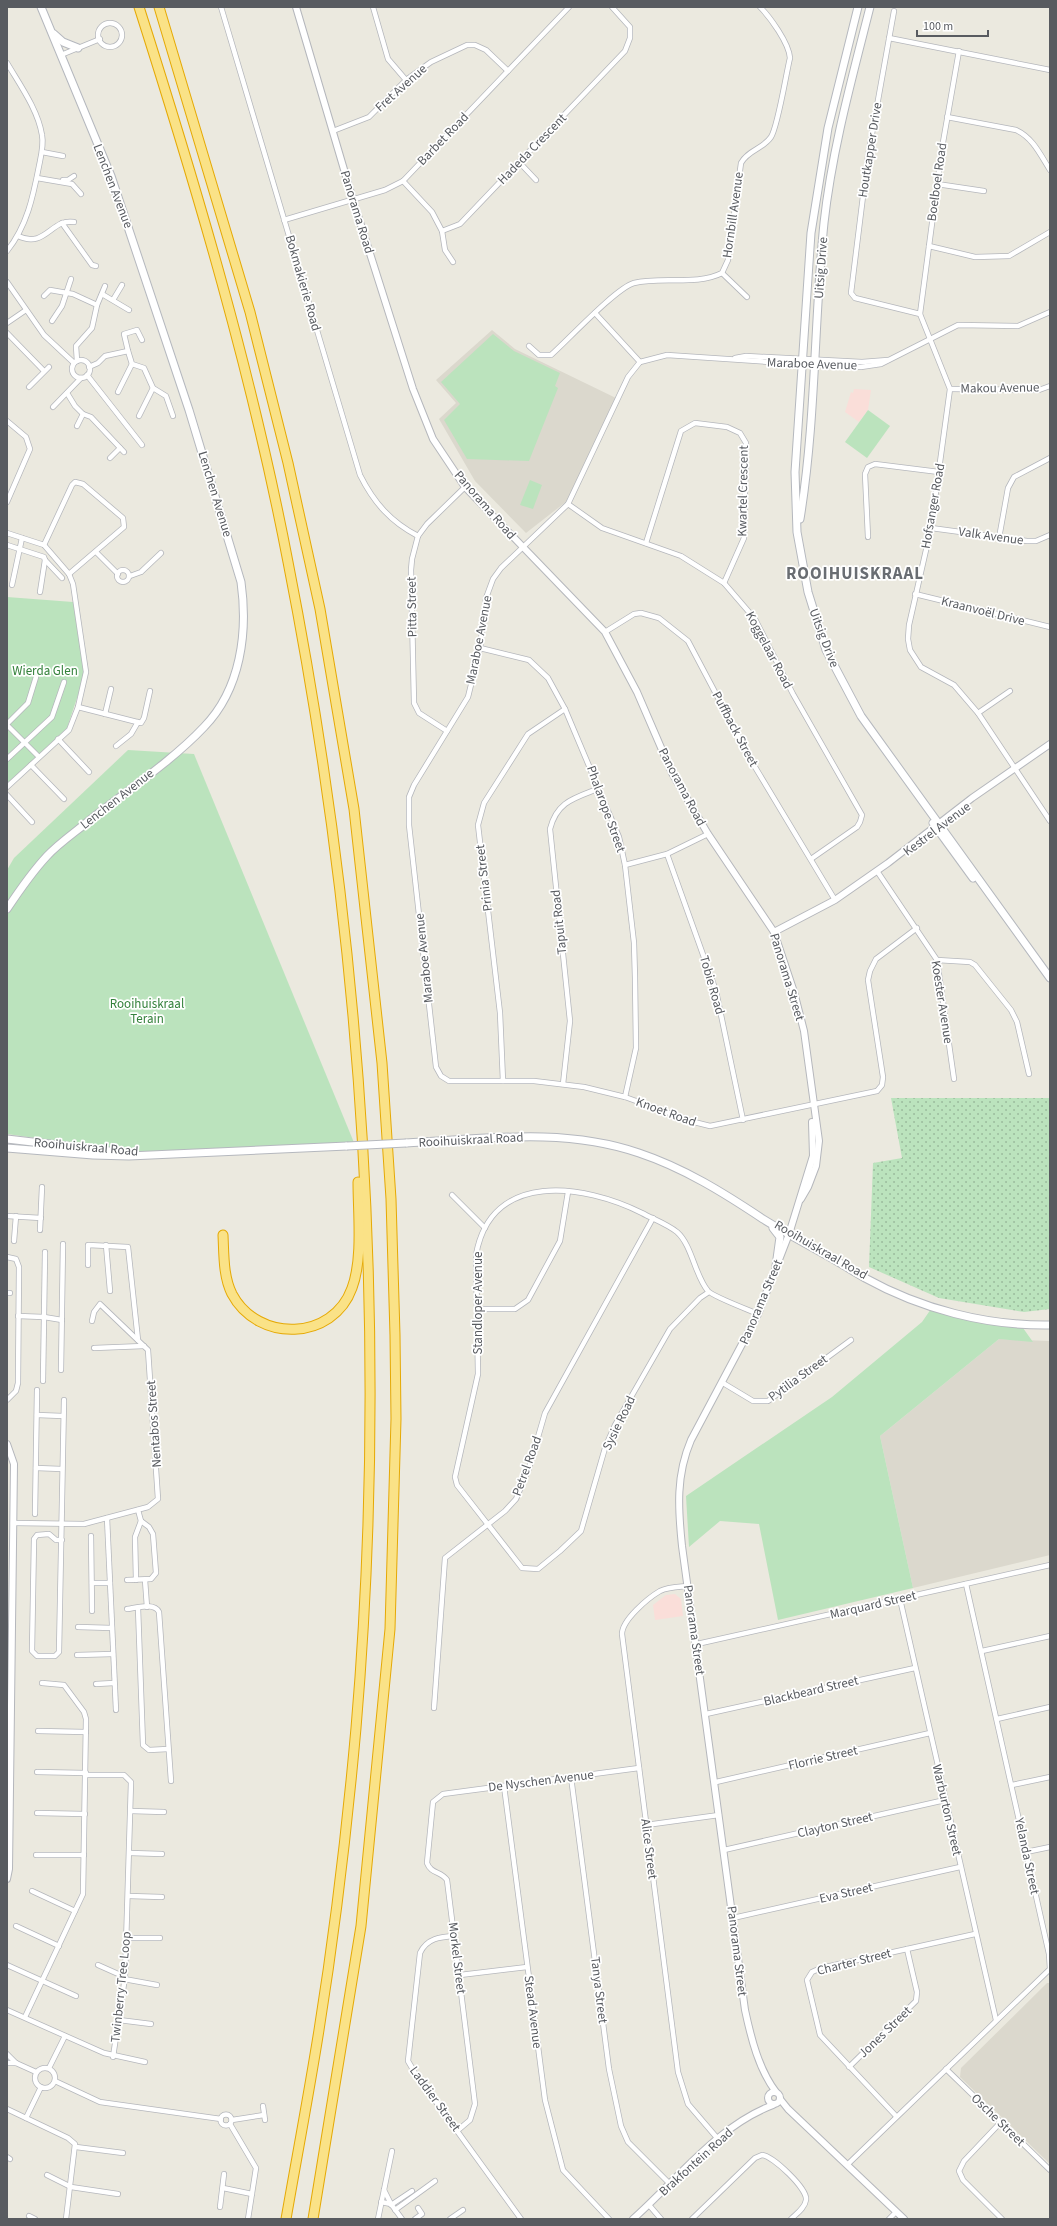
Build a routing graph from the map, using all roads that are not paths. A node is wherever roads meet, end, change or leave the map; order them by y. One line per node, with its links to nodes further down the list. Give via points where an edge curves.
1 (41, 7): 13 (main road, Lenchen Avenue)
2 (139, 7): 166 (highway, via 217,268 257,420 288,559 326,786 345,927)
3 (159, 7): 371 (highway, via 250,312 288,463 320,609 354,809 382,1063 391,1199 395,1335 396,1419 390,1629 361,1926)
4 (221, 7): 37 (street, Bokmakierie Road)
5 (296, 7): 24 (street, Panorama Road)
6 (373, 7): 22 (street, via 388,59)
7 (569, 7): 21 (street, Barbet Road)
8 (612, 7): 27 (street, Hadeda Crescent, via 630,27 628,46)
9 (760, 7): 47 (street, Hornbill Avenue, via 771,20 790,58 772,135 764,145 745,156 741,162 728,260)
10 (870, 7): 73 (main road, Uitsig Drive, via 830,184 821,253)
11 (857, 9): 72 (main road, Uitsig Drive, via 828,128 814,204)
12 (894, 11): 14 (street, Houtkapper Drive)
13 (51, 31): 16 (main road, via 63,42); 18 (main road, Lenchen Avenue)
14 (889, 38): 17 (street); 62 (street, Houtkapper Drive, via 868,156 851,291 855,298)
15 (100, 39): 15 (street, via 100,30 106,24 115,24 121,30 122,39 115,46 106,46); 16 (street)
16 (78, 48): 18 (street)
17 (959, 51): 20 (street); 23 (street, Boelboel Road)
18 (60, 55): 161 (main road, Lenchen Avenue, via 111,176 189,410 241,582 244,632 233,678 205,727 47,856)
19 (7, 63): 25 (street, via 38,122 42,136)
20 (1050, 70)
21 (508, 71): 22 (street, Fret Avenue, via 486,50 470,45 431,62); 32 (street, Barbet Road)
22 (406, 80): 24 (street, Fret Avenue, via 369,117)
23 (947, 117): 28 (street, via 1024,133); 33 (street, Boelboel Road)
24 (333, 131): 36 (street, Panorama Road)
25 (42, 152): 26 (street); 30 (street)
26 (63, 156)
27 (519, 162): 31 (street); 40 (street, Hadeda Crescent, via 460,224)
28 (1050, 170)
29 (74, 176): 30 (street, via 68,180)
30 (37, 177): 35 (street, via 72,184); 42 (street, via 30,208)
31 (536, 180)
32 (403, 181): 36 (street, Barbet Road, via 385,190); 40 (street, via 432,212)
33 (937, 184): 34 (street); 43 (street, Boelboel Road)
34 (984, 191)
35 (81, 194)
36 (353, 200): 37 (street, Barbet Road); 96 (street, Panorama Road, via 424,417 433,439)
37 (284, 220): 103 (street, Bokmakierie Road, via 360,475 369,493 387,515 400,527)
38 (74, 222): 39 (street)
39 (62, 223): 42 (street, via 35,240 25,240); 46 (street, via 92,265)
40 (442, 231): 45 (street, via 446,250)
41 (1050, 232): 43 (street, via 1009,256 975,257)
42 (18, 236): 44 (street)
43 (929, 246): 62 (street, Boelboel Road)
44 (7, 251)
45 (453, 262)
46 (96, 266)
47 (722, 272): 55 (street); 61 (street, Hornbill Avenue, via 709,278 635,283 624,288)
48 (71, 279): 52 (street)
49 (7, 282): 58 (street)
50 (122, 285): 56 (street)
51 (105, 286): 53 (street)
52 (66, 294): 54 (street, via 50,289); 57 (street, via 73,294); 63 (street)
53 (102, 294): 56 (street); 57 (street)
54 (44, 296)
55 (747, 297)
56 (114, 300): 59 (street)
57 (97, 305): 70 (street, via 92,328 76,346)
58 (26, 310): 64 (street); 70 (street, via 45,336)
59 (129, 310)
60 (1050, 312): 66 (street, Maraboe Avenue, via 1018,326 958,325)
61 (595, 313): 68 (street, Hornbill Avenue, via 551,355 540,355); 71 (street)
62 (920, 314): 66 (street, Hofsanger Road)
63 (52, 321)
64 (7, 323)
65 (7, 333): 77 (street)
66 (929, 338): 73 (street, Maraboe Avenue, via 890,360); 83 (street, Hofsanger Road)
67 (142, 340): 69 (street, via 137,330 124,334)
68 (529, 346)
69 (128, 351): 74 (street); 76 (street, via 105,356)
70 (75, 362): 76 (street, via 83,360); 79 (street, via 72,371 75,376)
71 (640, 362): 72 (street, Maraboe Avenue, via 667,355); 98 (street, Maraboe Avenue, via 628,377)
72 (802, 362): 73 (street, Maraboe Avenue); 100 (main road, Uitsig Drive, via 796,472)
73 (815, 363): 100 (main road, Uitsig Drive, via 808,472)
74 (132, 364): 82 (street, via 144,368); 84 (street)
75 (49, 367): 77 (street)
76 (89, 367): 78 (street)
77 (44, 372): 81 (street)
78 (87, 375): 79 (street); 92 (street)
79 (81, 378): 85 (street)
80 (1050, 386): 83 (street, Makou Avenue, via 1039,390)
81 (29, 387)
82 (153, 388): 88 (street); 89 (street, via 165,395)
83 (950, 389): 95 (street, Hofsanger Road)
84 (118, 392)
85 (67, 393): 86 (street); 87 (street, via 74,406)
86 (53, 407)
87 (83, 414): 91 (street); 93 (street, via 91,417 122,450)
88 (139, 416)
89 (173, 416)
90 (7, 421): 97 (street, via 28,440 30,449)
91 (77, 426)
92 (142, 445)
93 (110, 458)
94 (1050, 458): 106 (street, via 1014,477 1008,488)
95 (939, 472): 99 (street, Hofsanger Road); 104 (street, via 875,464 868,467 864,474)
96 (466, 487): 103 (street, Pitta Street); 110 (street, Panorama Road)
97 (7, 502)
98 (568, 504): 107 (street, Koggelaar Road, via 602,528); 110 (street, Maraboe Avenue)
99 (931, 528): 106 (street, Valk Avenue); 122 (street, Hofsanger Road)
100 (797, 532): 153 (main road, Uitsig Drive, via 808,592 826,650 878,744)
101 (7, 533): 105 (street)
102 (1050, 535): 106 (street, Valk Avenue, via 1036,541)
103 (418, 536): 137 (street, Pitta Street, via 411,570 414,703 419,713)
104 (868, 537)
105 (22, 538): 109 (street); 111 (street)
106 (998, 538)
107 (646, 543): 119 (street, Koggelaar Road, via 681,556); 119 (street, Kwartel Crescent, via 681,431 695,423 727,426 737,430 746,443 744,535)
108 (7, 545): 111 (street)
109 (44, 545): 112 (street, via 72,484 78,482 125,521 124,527); 115 (street)
110 (522, 547): 124 (street, Panorama Road); 125 (street, Maraboe Avenue, via 493,579 485,603)
111 (20, 548): 114 (street); 120 (street)
112 (96, 552): 115 (street); 116 (street)
113 (161, 553): 117 (street, via 140,572)
114 (46, 560): 118 (street); 121 (street)
115 (69, 574): 131 (street, via 73,584 86,669)
116 (118, 574): 117 (street, via 125,570); 117 (street, via 122,582)
117 (130, 576)
118 (62, 578)
119 (724, 583): 156 (street, Koggelaar Road, via 755,619 793,694 860,811 862,819 857,827)
120 (12, 585)
121 (40, 592)
122 (915, 594): 123 (street, Kraanvoël Drive); 133 (street, Hofsanger Road, via 908,639 915,661 928,672 954,685)
123 (1050, 627)
124 (605, 632): 154 (street, Panorama Road, via 637,692 671,771); 156 (street, Puffback Street, via 634,614 641,613 659,618 688,641 752,762)
125 (480, 648): 132 (street, Phalarope Street, via 529,660 539,667); 137 (street, Maraboe Avenue, via 468,697)
126 (36, 677): 136 (street, via 28,703)
127 (64, 682): 139 (street, via 52,717)
128 (111, 689): 134 (street)
129 (150, 691): 135 (street, via 143,720 141,723)
130 (1010, 691): 133 (street)
131 (78, 707): 134 (street); 138 (street, via 70,727)
132 (565, 709): 148 (street, Phalarope Street); 169 (street, Prinia Street, via 528,734 480,813 478,825 500,1013)
133 (978, 713): 145 (street, Hofsanger Road)
134 (106, 714): 135 (street)
135 (138, 722): 141 (street, via 131,734)
136 (7, 724): 139 (street)
137 (448, 731): 170 (street, Maraboe Avenue, via 414,785 408,806 436,1067 441,1076)
138 (58, 739): 142 (street); 146 (street)
139 (25, 743): 142 (street); 143 (street)
140 (1050, 744): 145 (street, Kestrel Avenue)
141 (116, 746)
142 (39, 757): 144 (street)
143 (7, 759)
144 (31, 765): 147 (street); 150 (street)
145 (1014, 770): 151 (street, Hofsanger Road); 153 (street, Kestrel Avenue)
146 (89, 772)
147 (7, 787)
148 (600, 788): 157 (street, Phalarope Street); 171 (street, Tapuit Road, via 565,802 557,810 550,829 570,1021)
149 (7, 795): 152 (street)
150 (64, 799)
151 (1050, 821)
152 (32, 822)
153 (937, 826): 158 (street, Kestrel Avenue, via 898,858); 165 (main road, Uitsig Drive, via 974,880 999,908)
154 (708, 834): 155 (street); 160 (street, Panorama Road)
155 (667, 854): 157 (street); 174 (street, Tobie Road, via 715,987)
156 (811, 860): 159 (street, Puffback Street)
157 (625, 865): 172 (street, Phalarope Street, via 634,943 636,1044)
158 (877, 871): 159 (street, Kestrel Avenue); 162 (street, Koester Avenue)
159 (835, 900): 163 (street, Kestrel Avenue)
160 (758, 907): 163 (street, Panorama Street)
161 (7, 909)
162 (917, 928): 164 (street, Koester Avenue); 173 (street, Knoet Road, via 876,959 870,971 868,980 883,1077 882,1085 877,1092)
163 (774, 932): 173 (street, Panorama Street, via 804,1031)
164 (937, 960): 167 (street, via 970,962 975,965 1011,1010 1017,1022); 168 (street, Koester Avenue)
165 (1050, 978)
166 (352, 1017): 189 (highway, via 358,1155 358,1259 352,1288 347,1298 334,1315 317,1325 288,1330 268,1326 248,1314 232,1294 224,1264); 370 (highway, via 365,1200 368,1336 368,1515 362,1634 356,1726 336,1910 320,2027)
167 (1029, 1074)
168 (954, 1079)
169 (503, 1081): 170 (street, Knoet Road); 171 (street, Knoet Road)
170 (454, 1082)
171 (563, 1084): 172 (street, Knoet Road, via 603,1090)
172 (625, 1097): 174 (street, Knoet Road, via 707,1126)
173 (812, 1103): 174 (street, Knoet Road); 188 (street, Panorama Street, via 814,1148)
174 (743, 1120)
175 (7, 1139): 177 (main road, Rooihuiskraal Road, via 64,1147)
176 (7, 1148): 177 (main road, Rooihuiskraal Road, via 93,1155)
177 (165, 1154): 183 (main road, Rooihuiskraal Road, bridge, via 543,1136 574,1138 610,1144 660,1160)
178 (42, 1187): 184 (street)
179 (568, 1192): 185 (street, Standloper Avenue, via 598,1195); 186 (street, Standloper Avenue, via 539,1190 517,1197 501,1207); 199 (street, via 560,1242 528,1300 515,1309)
180 (452, 1195): 186 (street)
181 (7, 1216): 182 (street)
182 (16, 1216): 184 (street); 190 (street)
183 (761, 1217): 188 (main road, Rooihuiskraal Road); 196 (main road, via 779,1233 780,1246)
184 (41, 1218): 187 (street)
185 (653, 1218): 198 (street, Standloper Avenue, via 679,1234); 229 (street, Petrel Road, via 545,1413 516,1499)
186 (485, 1228): 199 (street, Standloper Avenue, via 478,1241 476,1255)
187 (40, 1230)
188 (790, 1232): 196 (street, Panorama Street); 204 (main road, Rooihuiskraal Road, via 842,1259 881,1286 936,1308)
189 (223, 1235)
190 (14, 1241)
191 (63, 1244): 203 (street)
192 (106, 1245): 195 (street, via 87,1246); 197 (street); 208 (street, via 128,1247)
193 (45, 1252): 202 (street)
194 (7, 1257): 201 (street, via 16,1259 19,1265)
195 (88, 1265)
196 (776, 1266): 200 (street, Panorama Street)
197 (110, 1291)
198 (709, 1292): 200 (street); 233 (street, Sysie Road, via 670,1329 616,1425 605,1448 581,1531 538,1569)
199 (478, 1309): 229 (street, Standloper Avenue, via 478,1374 455,1477 457,1485)
200 (758, 1314): 214 (street, Panorama Street)
201 (18, 1316): 202 (street); 216 (street, via 18,1384 16,1391)
202 (44, 1317): 203 (street); 213 (street)
203 (62, 1320): 212 (street)
204 (989, 1320): 206 (main road, Rooihuiskraal Road); 207 (main road, Rooihuiskraal Road, via 1022,1326)
205 (92, 1321): 208 (street, via 94,1312 100,1304)
206 (1050, 1321)
207 (1050, 1325)
208 (138, 1340): 211 (street)
209 (851, 1340): 214 (street, Pytilia Street, via 768,1401 753,1401)
210 (94, 1348): 211 (street)
211 (146, 1348): 223 (street, Nentabos Street, via 158,1499 152,1506)
212 (61, 1370)
213 (43, 1381)
214 (723, 1383): 240 (street, Panorama Street, via 684,1458 680,1474 678,1504)
215 (37, 1390): 218 (street)
216 (7, 1400)
217 (64, 1400): 219 (street)
218 (37, 1415): 219 (street); 221 (street)
219 (63, 1416): 222 (street)
220 (7, 1444): 227 (street, via 14,1464)
221 (36, 1468): 222 (street); 224 (street)
222 (62, 1468): 228 (street)
223 (138, 1510): 225 (street); 226 (street)
224 (35, 1514)
225 (107, 1518): 228 (street, via 84,1524); 238 (street)
226 (141, 1521): 235 (street, via 135,1537); 236 (street, via 153,1534 156,1570 153,1578)
227 (13, 1523): 228 (street); 291 (street)
228 (62, 1524): 231 (street)
229 (487, 1525): 233 (street, Standloper Avenue); 258 (street, Petrel Road, via 445,1558)
230 (91, 1536): 237 (street)
231 (62, 1540): 231 (street, via 59,1652 55,1656 37,1656 32,1651 34,1539 37,1535 46,1534)
232 (1050, 1565): 239 (street, Marquard Street)
233 (524, 1569)
234 (127, 1580): 235 (street)
235 (136, 1580): 236 (street)
236 (145, 1580): 242 (street)
237 (92, 1583): 238 (street); 245 (street)
238 (110, 1583): 247 (street)
239 (966, 1584): 241 (street, Marquard Street); 250 (street, Yelanda Street)
240 (688, 1586): 249 (street, Panorama Street); 266 (street, Alice Street, via 660,1592 628,1618 623,1626)
241 (900, 1599): 249 (street, Marquard Street); 253 (street, Warburton Street)
242 (147, 1607): 243 (street); 265 (street, via 156,1608 159,1614)
243 (138, 1608): 244 (street); 265 (street, via 143,1744 149,1750)
244 (127, 1609)
245 (92, 1611)
246 (78, 1627): 247 (street)
247 (112, 1628): 251 (street)
248 (1050, 1636): 250 (street)
249 (697, 1644): 260 (street, Panorama Street)
250 (982, 1652): 261 (street, Yelanda Street)
251 (113, 1654): 252 (street); 255 (street)
252 (77, 1655)
253 (915, 1668): 260 (street, Blackbeard Street); 264 (street, Warburton Street)
254 (42, 1683): 263 (street, via 59,1683 66,1686 84,1712)
255 (114, 1683): 256 (street); 259 (street)
256 (96, 1684)
257 (1050, 1707): 261 (street)
258 (434, 1708)
259 (116, 1710)
260 (706, 1714): 272 (street, Panorama Street)
261 (997, 1718): 273 (street, Yelanda Street)
262 (38, 1731): 263 (street)
263 (86, 1732): 268 (street)
264 (930, 1734): 272 (street, Florrie Street); 276 (street, Warburton Street)
265 (168, 1749): 271 (street)
266 (639, 1768): 269 (street, De Nyschen Avenue); 282 (street, Alice Street)
267 (37, 1772): 268 (street)
268 (86, 1774): 277 (street, Twinberry Tree Loop, via 128,1777 131,1782); 280 (street)
269 (571, 1777): 274 (street, De Nyschen Avenue); 351 (street, Tanya Street, via 609,2069 621,2126 628,2142)
270 (1050, 1777): 273 (street)
271 (170, 1781)
272 (716, 1782): 281 (street, Panorama Street)
273 (1012, 1785): 285 (street, Yelanda Street)
274 (504, 1786): 275 (street, De Nyschen Avenue); 306 (street, Stead Avenue)
275 (443, 1794): 299 (street, Morkel Street, via 436,1798 432,1805 426,1861 431,1871 447,1880)
276 (945, 1800): 284 (street, Clayton Street); 290 (street, Warburton Street)
277 (130, 1811): 278 (street); 286 (street, Twinberry Tree Loop)
278 (164, 1812)
279 (37, 1813): 280 (street)
280 (85, 1814): 289 (street)
281 (719, 1815): 282 (street); 284 (street, Panorama Street)
282 (646, 1825): 342 (street, Alice Street, via 678,2072 688,2104)
283 (1050, 1847): 285 (street)
284 (724, 1850): 296 (street, Panorama Street)
285 (1026, 1852): 315 (street, Yelanda Street, via 1049,1954 1050,1969)
286 (130, 1853): 287 (street); 293 (street, Twinberry Tree Loop)
287 (162, 1854)
288 (36, 1855): 289 (street)
289 (84, 1855): 295 (street, via 83,1894)
290 (960, 1867): 296 (street, Eva Street); 298 (street, Warburton Street)
291 (7, 1879)
292 (32, 1891): 295 (street)
293 (129, 1896): 294 (street); 300 (street, Twinberry Tree Loop)
294 (162, 1897)
295 (75, 1911): 302 (street)
296 (733, 1918): 328 (street, Panorama Street, via 746,2018)
297 (16, 1926): 302 (street)
298 (975, 1934): 303 (street, Charter Street); 315 (street, Warburton Street)
299 (455, 1936): 307 (street, Morkel Street); 341 (street, Laddier Street, via 432,1940 420,1953 408,2056 415,2073)
300 (127, 1938): 301 (street); 308 (street, Twinberry Tree Loop)
301 (160, 1938)
302 (58, 1946): 309 (street)
303 (907, 1949): 323 (street, Jones Street, via 917,1992 916,2000); 323 (street, Charter Street, via 821,1968 809,1976 808,1984 820,2035)
304 (7, 1965): 309 (street)
305 (98, 1965): 308 (street)
306 (527, 1967): 307 (street); 378 (street, Stead Avenue, via 545,2100 561,2167)
307 (460, 1975): 341 (street, Morkel Street, via 475,2104 470,2120)
308 (125, 1978): 310 (street); 314 (street, Twinberry Tree Loop)
309 (43, 1981): 311 (street); 313 (street)
310 (157, 1985)
311 (76, 1996)
312 (7, 2010): 313 (street, Twinberry Tree Loop)
313 (25, 2017): 317 (street, Twinberry Tree Loop)
314 (119, 2020): 316 (street); 319 (street, Twinberry Tree Loop)
315 (996, 2020): 325 (street, Yelanda Street)
316 (151, 2024)
317 (65, 2036): 319 (street, Twinberry Tree Loop); 324 (street)
318 (7, 2054): 322 (street)
319 (113, 2057): 320 (street)
320 (145, 2062)
321 (7, 2063): 322 (street)
322 (16, 2063): 326 (street)
323 (849, 2067): 336 (street, Charter Street)
324 (49, 2068): 326 (street, via 42,2068); 327 (street, via 54,2072)
325 (946, 2069): 336 (street, Yelanda Street); 340 (street, Osche Street)
326 (36, 2072): 329 (street, via 35,2081)
327 (55, 2082): 329 (street, via 49,2087); 338 (street, via 95,2100)
328 (768, 2082): 330 (street, Panorama Street); 332 (street, Panorama Street)
329 (41, 2088): 337 (street)
330 (776, 2092): 331 (street, Panorama Street); 332 (street, Brakfontein Road, via 772,2092)
331 (780, 2099): 332 (street); 335 (street)
332 (771, 2101): 335 (street); 342 (street, Brakfontein Road)
333 (263, 2106): 339 (street, via 265,2118)
334 (7, 2109): 337 (street)
335 (788, 2109): 346 (street)
336 (896, 2116): 346 (street, Yelanda Street)
337 (26, 2118): 343 (street, via 71,2140)
338 (221, 2120): 339 (street, via 223,2125); 339 (street, via 226,2114)
339 (231, 2122): 357 (street, via 255,2165)
340 (1000, 2123): 347 (street, Osche Street); 385 (street, via 960,2165 959,2175)
341 (458, 2131): 377 (street, Laddier Street)
342 (718, 2138): 351 (street, Brakfontein Road)
343 (76, 2147): 345 (street); 352 (street)
344 (392, 2151): 354 (street)
345 (123, 2153)
346 (847, 2165): 364 (street)
347 (1050, 2170)
348 (224, 2174): 353 (street)
349 (47, 2175): 352 (street)
350 (434, 2180): 360 (street)
351 (670, 2184): 359 (street, Brakfontein Road)
352 (70, 2187): 356 (street); 368 (street)
353 (223, 2188): 357 (street); 361 (street)
354 (384, 2190): 358 (street); 360 (street)
355 (412, 2191): 360 (street)
356 (118, 2194)
357 (252, 2194): 369 (street)
358 (381, 2202): 360 (street); 372 (street)
359 (649, 2205): 379 (street, Brakfontein Road); 380 (street)
360 (393, 2206): 373 (street)
361 (220, 2207)
362 (418, 2208): 365 (street)
363 (462, 2210): 376 (street)
364 (896, 2212): 383 (street); 384 (street)
365 (422, 2214): 374 (street); 375 (street)
366 (29, 2216): 367 (street)
367 (35, 2219)
368 (66, 2219)
369 (248, 2219)
370 (286, 2219)
371 (313, 2219)
372 (378, 2219)
373 (402, 2219)
374 (415, 2219)
375 (425, 2219)
376 (450, 2219)
377 (521, 2219)
378 (609, 2219)
379 (633, 2219)
380 (661, 2219)
381 (692, 2219): 382 (street, via 759,2156 771,2157 803,2189 805,2204)
382 (791, 2219)
383 (889, 2219)
384 (904, 2219)
385 (1002, 2219)

